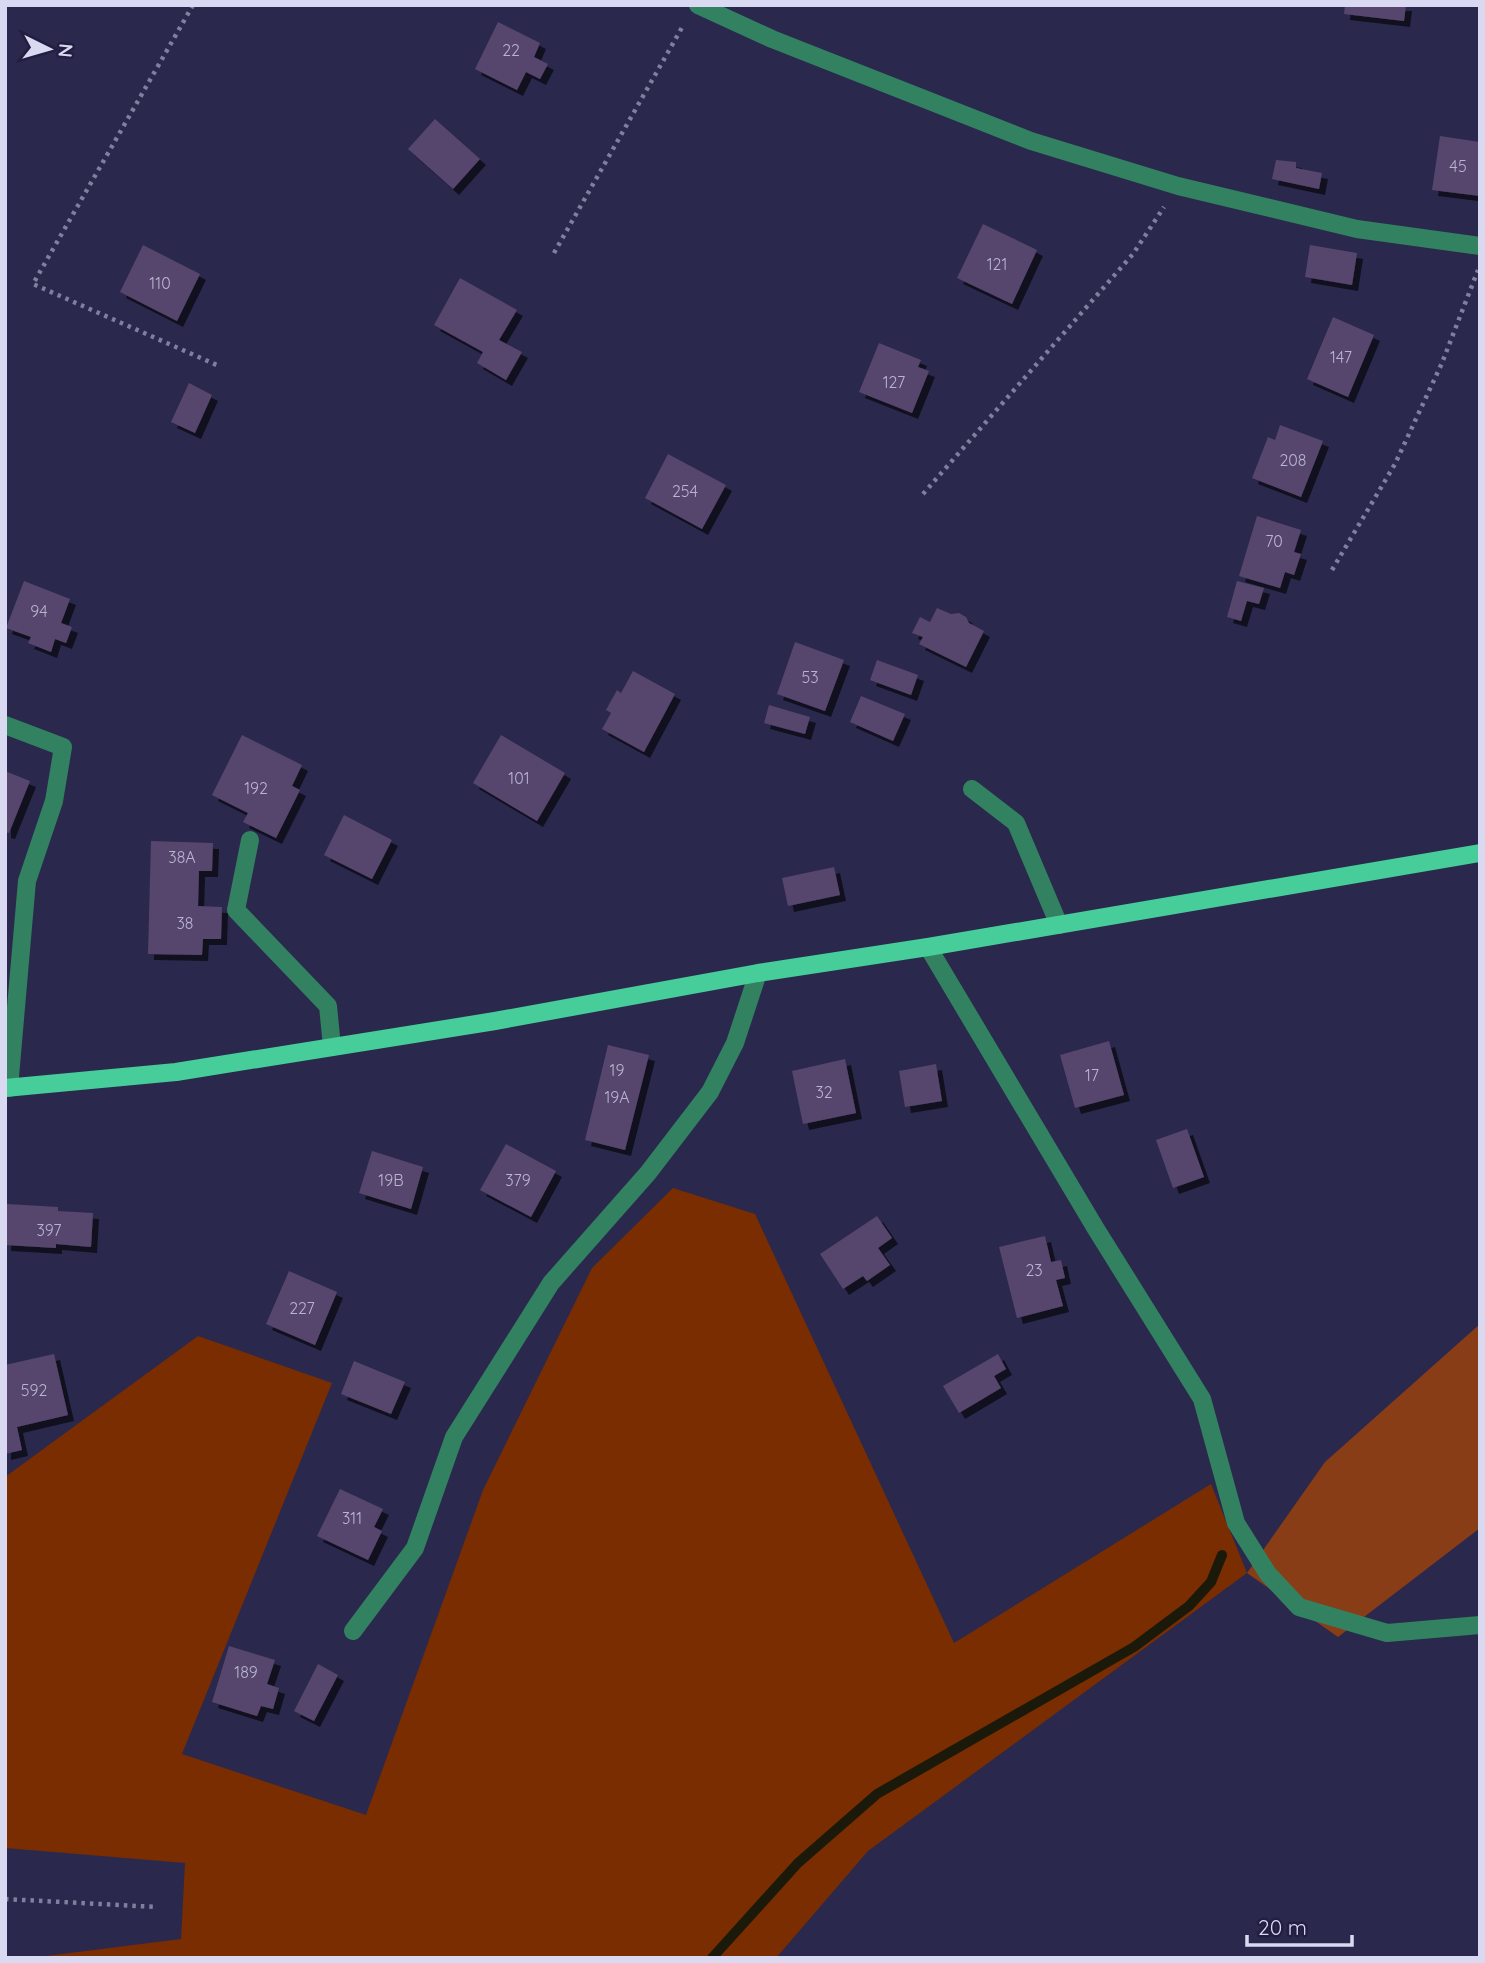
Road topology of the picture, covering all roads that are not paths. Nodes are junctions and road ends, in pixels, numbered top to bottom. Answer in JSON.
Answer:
{"nodes":[{"id":1,"x":693,"y":11,"type":"edge"},
{"id":2,"x":1480,"y":246,"type":"edge"},
{"id":3,"x":5,"y":725,"type":"edge"},
{"id":4,"x":972,"y":789,"type":"dead end"},
{"id":5,"x":250,"y":840,"type":"dead end"},
{"id":6,"x":1480,"y":853,"type":"edge"},
{"id":7,"x":1059,"y":925,"type":"junction"},
{"id":8,"x":928,"y":947,"type":"junction"},
{"id":9,"x":758,"y":973,"type":"junction"},
{"id":10,"x":332,"y":1047,"type":"junction"},
{"id":11,"x":7,"y":1088,"type":"edge"},
{"id":12,"x":1480,"y":1626,"type":"edge"},
{"id":13,"x":353,"y":1631,"type":"dead end"}],
"edges":[{"from":1,"to":2,"type":"street"},
{"from":3,"to":11,"type":"street"},
{"from":4,"to":7,"type":"street"},
{"from":5,"to":10,"type":"street"},
{"from":6,"to":7,"type":"main road"},
{"from":7,"to":8,"type":"main road"},
{"from":8,"to":9,"type":"main road"},
{"from":8,"to":12,"type":"street"},
{"from":9,"to":10,"type":"main road"},
{"from":9,"to":13,"type":"street"},
{"from":10,"to":11,"type":"main road"}]}
